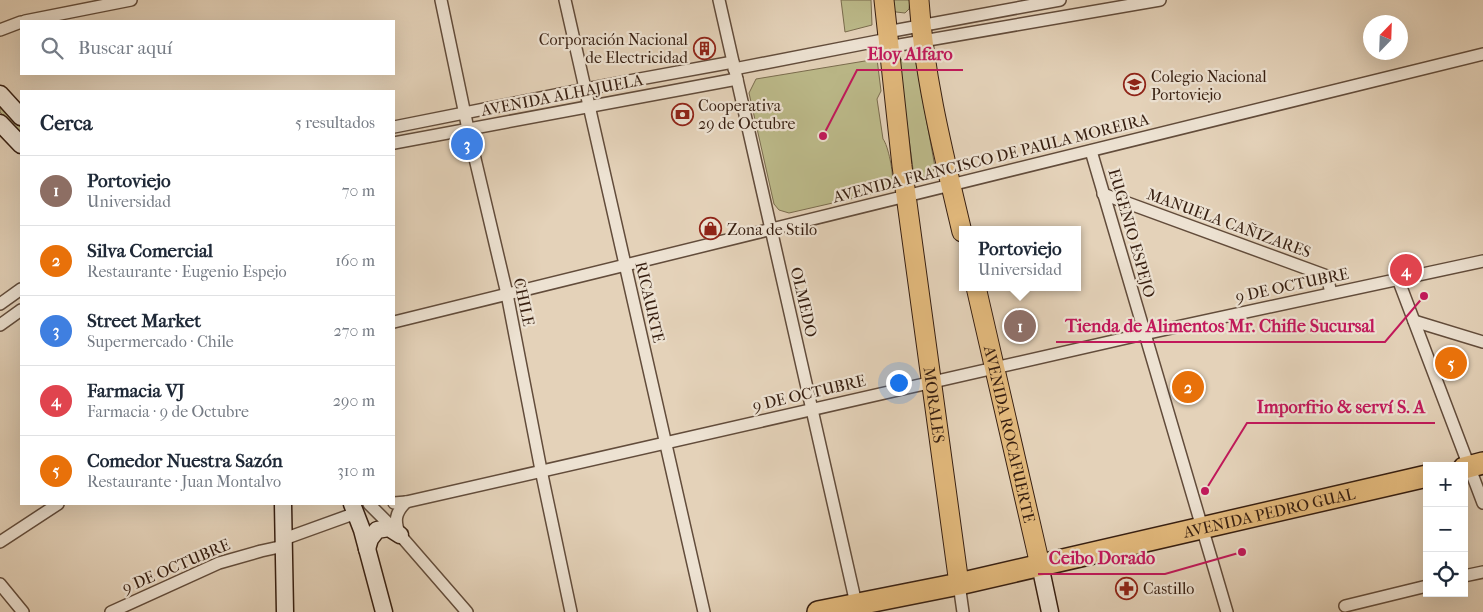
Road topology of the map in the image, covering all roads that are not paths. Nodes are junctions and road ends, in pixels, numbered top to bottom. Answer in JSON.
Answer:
{"nodes":[{"id":1,"x":131,"y":0,"type":"edge"},
{"id":2,"x":442,"y":0,"type":"edge"},
{"id":3,"x":565,"y":0,"type":"edge"},
{"id":4,"x":719,"y":0,"type":"edge"},
{"id":5,"x":884,"y":0,"type":"edge"},
{"id":6,"x":920,"y":0,"type":"edge"},
{"id":7,"x":1060,"y":0,"type":"edge"},
{"id":8,"x":1160,"y":0,"type":"edge"},
{"id":9,"x":72,"y":6,"type":"edge"},
{"id":10,"x":29,"y":20,"type":"edge"},
{"id":11,"x":20,"y":23,"type":"edge"},
{"id":12,"x":0,"y":30,"type":"edge"},
{"id":13,"x":922,"y":33,"type":"junction"},
{"id":14,"x":887,"y":39,"type":"junction"},
{"id":15,"x":1483,"y":54,"type":"edge"},
{"id":16,"x":735,"y":70,"type":"junction"},
{"id":17,"x":585,"y":89,"type":"junction"},
{"id":18,"x":0,"y":94,"type":"edge"},
{"id":19,"x":589,"y":106,"type":"junction"},
{"id":20,"x":465,"y":113,"type":"junction"},
{"id":21,"x":20,"y":117,"type":"edge"},
{"id":22,"x":0,"y":123,"type":"edge"},
{"id":23,"x":395,"y":126,"type":"edge"},
{"id":24,"x":468,"y":129,"type":"junction"},
{"id":25,"x":395,"y":143,"type":"edge"},
{"id":26,"x":20,"y":145,"type":"edge"},
{"id":27,"x":1091,"y":150,"type":"junction"},
{"id":28,"x":951,"y":185,"type":"junction"},
{"id":29,"x":1103,"y":194,"type":"junction"},
{"id":30,"x":906,"y":196,"type":"junction"},
{"id":31,"x":961,"y":226,"type":"edge"},
{"id":32,"x":770,"y":230,"type":"junction"},
{"id":33,"x":1483,"y":261,"type":"edge"},
{"id":34,"x":625,"y":265,"type":"junction"},
{"id":35,"x":1398,"y":279,"type":"junction"},
{"id":36,"x":20,"y":290,"type":"edge"},
{"id":37,"x":977,"y":291,"type":"edge"},
{"id":38,"x":1331,"y":293,"type":"junction"},
{"id":39,"x":507,"y":294,"type":"junction"},
{"id":40,"x":0,"y":304,"type":"edge"},
{"id":41,"x":20,"y":311,"type":"edge"},
{"id":42,"x":1414,"y":321,"type":"junction"},
{"id":43,"x":395,"y":322,"type":"edge"},
{"id":44,"x":0,"y":326,"type":"edge"},
{"id":45,"x":1144,"y":334,"type":"junction"},
{"id":46,"x":1483,"y":342,"type":"edge"},
{"id":47,"x":995,"y":368,"type":"junction"},
{"id":48,"x":932,"y":382,"type":"junction"},
{"id":49,"x":813,"y":409,"type":"junction"},
{"id":50,"x":665,"y":442,"type":"junction"},
{"id":51,"x":1472,"y":466,"type":"edge"},
{"id":52,"x":541,"y":470,"type":"junction"},
{"id":53,"x":1423,"y":477,"type":"edge"},
{"id":54,"x":406,"y":502,"type":"junction"},
{"id":55,"x":395,"y":503,"type":"edge"},
{"id":56,"x":1483,"y":503,"type":"edge"},
{"id":57,"x":56,"y":505,"type":"edge"},
{"id":58,"x":359,"y":507,"type":"edge"},
{"id":59,"x":282,"y":508,"type":"edge"},
{"id":60,"x":1202,"y":528,"type":"junction"},
{"id":61,"x":400,"y":535,"type":"junction"},
{"id":62,"x":0,"y":542,"type":"edge"},
{"id":63,"x":284,"y":543,"type":"junction"},
{"id":64,"x":368,"y":549,"type":"junction"},
{"id":65,"x":1040,"y":566,"type":"junction"},
{"id":66,"x":1483,"y":572,"type":"edge"},
{"id":67,"x":1468,"y":575,"type":"edge"},
{"id":68,"x":0,"y":584,"type":"edge"},
{"id":69,"x":959,"y":584,"type":"junction"},
{"id":70,"x":1423,"y":587,"type":"edge"},
{"id":71,"x":1345,"y":606,"type":"dead end"},
{"id":72,"x":857,"y":608,"type":"edge"},
{"id":73,"x":23,"y":612,"type":"edge"},
{"id":74,"x":111,"y":612,"type":"edge"},
{"id":75,"x":286,"y":612,"type":"edge"},
{"id":76,"x":384,"y":612,"type":"edge"},
{"id":77,"x":467,"y":612,"type":"edge"},
{"id":78,"x":572,"y":612,"type":"edge"},
{"id":79,"x":704,"y":612,"type":"edge"},
{"id":80,"x":818,"y":612,"type":"edge"},
{"id":81,"x":963,"y":612,"type":"edge"},
{"id":82,"x":1050,"y":612,"type":"edge"},
{"id":83,"x":1227,"y":612,"type":"edge"}],
"edges":[{"from":1,"to":9,"type":"street"},
{"from":2,"to":20,"type":"street","name":"CHILE"},
{"from":3,"to":17,"type":"street","name":"RICAURTE"},
{"from":4,"to":16,"type":"street","name":"OLMEDO"},
{"from":5,"to":14,"type":"main road","name":"MORALES"},
{"from":6,"to":13,"type":"main road"},
{"from":7,"to":13,"type":"street"},
{"from":8,"to":13,"type":"street"},
{"from":9,"to":10,"type":"street"},
{"from":11,"to":12,"type":"street"},
{"from":13,"to":14,"type":"street"},
{"from":13,"to":28,"type":"main road"},
{"from":14,"to":16,"type":"street"},
{"from":14,"to":30,"type":"main road","name":"MORALES"},
{"from":15,"to":27,"type":"street","name":"AVENIDA FRANCISCO DE PAULA MOREIRA"},
{"from":16,"to":17,"type":"street","name":"AVENIDA ALHAJUELA"},
{"from":16,"to":19,"type":"street","name":"AVENIDA ALHAJUELA"},
{"from":16,"to":32,"type":"street","name":"OLMEDO"},
{"from":17,"to":19,"type":"street","name":"RICAURTE"},
{"from":17,"to":20,"type":"street","name":"AVENIDA ALHAJUELA"},
{"from":18,"to":21,"type":"main road"},
{"from":19,"to":24,"type":"street","name":"AVENIDA ALHAJUELA"},
{"from":19,"to":34,"type":"street","name":"RICAURTE"},
{"from":20,"to":23,"type":"street","name":"AVENIDA ALHAJUELA"},
{"from":20,"to":24,"type":"street","name":"CHILE"},
{"from":22,"to":26,"type":"main road"},
{"from":24,"to":25,"type":"street","name":"AVENIDA ALHAJUELA"},
{"from":24,"to":39,"type":"street","name":"CHILE"},
{"from":27,"to":28,"type":"street","name":"AVENIDA FRANCISCO DE PAULA MOREIRA"},
{"from":27,"to":29,"type":"street","name":"EUGENIO ESPEJO"},
{"from":28,"to":30,"type":"street","name":"AVENIDA FRANCISCO DE PAULA MOREIRA"},
{"from":28,"to":31,"type":"main road"},
{"from":29,"to":38,"type":"street","name":"MANUELA CAÑIZARES"},
{"from":29,"to":45,"type":"street","name":"EUGENIO ESPEJO"},
{"from":30,"to":32,"type":"street","name":"AVENIDA FRANCISCO DE PAULA MOREIRA"},
{"from":30,"to":48,"type":"main road","name":"MORALES"},
{"from":32,"to":34,"type":"street","name":"AVENIDA FRANCISCO DE PAULA MOREIRA"},
{"from":32,"to":49,"type":"street","name":"OLMEDO"},
{"from":33,"to":35,"type":"street","name":"9 DE OCTUBRE"},
{"from":34,"to":39,"type":"street","name":"AVENIDA FRANCISCO DE PAULA MOREIRA"},
{"from":34,"to":50,"type":"street","name":"RICAURTE"},
{"from":35,"to":38,"type":"street","name":"9 DE OCTUBRE"},
{"from":35,"to":42,"type":"street"},
{"from":36,"to":40,"type":"street"},
{"from":37,"to":47,"type":"main road","name":"AVENIDA ROCAFUERTE"},
{"from":38,"to":45,"type":"street","name":"9 DE OCTUBRE"},
{"from":39,"to":43,"type":"street","name":"AVENIDA FRANCISCO DE PAULA MOREIRA"},
{"from":39,"to":52,"type":"street","name":"CHILE"},
{"from":41,"to":44,"type":"street"},
{"from":42,"to":46,"type":"street"},
{"from":42,"to":51,"type":"street"},
{"from":45,"to":47,"type":"street","name":"9 DE OCTUBRE"},
{"from":45,"to":60,"type":"street","name":"EUGENIO ESPEJO"},
{"from":47,"to":48,"type":"street","name":"9 DE OCTUBRE"},
{"from":47,"to":65,"type":"main road","name":"AVENIDA ROCAFUERTE"},
{"from":48,"to":49,"type":"street","name":"9 DE OCTUBRE"},
{"from":48,"to":69,"type":"main road","name":"MORALES"},
{"from":49,"to":50,"type":"street","name":"9 DE OCTUBRE"},
{"from":49,"to":72,"type":"street","name":"OLMEDO"},
{"from":50,"to":52,"type":"street","name":"9 DE OCTUBRE"},
{"from":50,"to":79,"type":"street","name":"RICAURTE"},
{"from":51,"to":56,"type":"street"},
{"from":52,"to":54,"type":"street","name":"9 DE OCTUBRE"},
{"from":52,"to":78,"type":"street","name":"CHILE"},
{"from":53,"to":60,"type":"highway","name":"AVENIDA PEDRO GUAL"},
{"from":54,"to":55,"type":"street","name":"9 DE OCTUBRE"},
{"from":54,"to":61,"type":"street"},
{"from":57,"to":62,"type":"street"},
{"from":58,"to":61,"type":"street"},
{"from":58,"to":63,"type":"street","name":"9 DE OCTUBRE"},
{"from":58,"to":64,"type":"main road"},
{"from":59,"to":63,"type":"main road"},
{"from":60,"to":65,"type":"highway","name":"AVENIDA PEDRO GUAL"},
{"from":60,"to":83,"type":"street","name":"EUGENIO ESPEJO"},
{"from":61,"to":64,"type":"main road"},
{"from":61,"to":77,"type":"street"},
{"from":63,"to":74,"type":"street","name":"9 DE OCTUBRE"},
{"from":63,"to":75,"type":"main road"},
{"from":64,"to":76,"type":"main road"},
{"from":65,"to":69,"type":"highway","name":"AVENIDA PEDRO GUAL"},
{"from":65,"to":82,"type":"main road","name":"AVENIDA ROCAFUERTE"},
{"from":66,"to":67,"type":"street"},
{"from":68,"to":73,"type":"street"},
{"from":69,"to":72,"type":"highway","name":"AVENIDA PEDRO GUAL"},
{"from":69,"to":81,"type":"street","name":"MORALES"},
{"from":70,"to":71,"type":"street"},
{"from":72,"to":80,"type":"highway","name":"AVENIDA PEDRO GUAL"}]}
